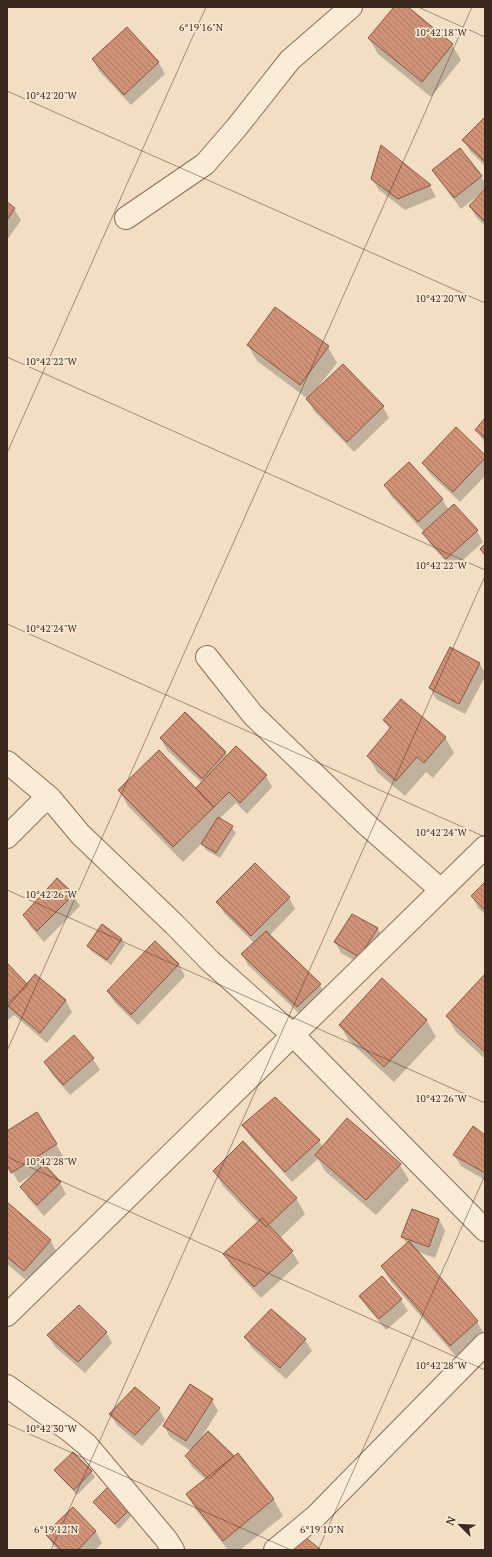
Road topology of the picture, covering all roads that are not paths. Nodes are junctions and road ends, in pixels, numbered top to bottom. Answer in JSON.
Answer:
{"nodes":[{"id":1,"x":351,"y":7,"type":"edge"},
{"id":2,"x":126,"y":218,"type":"dead end"},
{"id":3,"x":207,"y":657,"type":"dead end"},
{"id":4,"x":7,"y":762,"type":"edge"},
{"id":5,"x":50,"y":798,"type":"junction"},
{"id":6,"x":7,"y":837,"type":"edge"},
{"id":7,"x":485,"y":847,"type":"edge"},
{"id":8,"x":441,"y":890,"type":"junction"},
{"id":9,"x":293,"y":1035,"type":"junction"},
{"id":10,"x":485,"y":1230,"type":"edge"},
{"id":11,"x":7,"y":1315,"type":"edge"},
{"id":12,"x":485,"y":1344,"type":"edge"},
{"id":13,"x":7,"y":1386,"type":"edge"},
{"id":14,"x":173,"y":1550,"type":"edge"},
{"id":15,"x":275,"y":1550,"type":"edge"}],
"edges":[{"from":1,"to":2,"type":"street"},
{"from":3,"to":8,"type":"street"},
{"from":4,"to":5,"type":"street"},
{"from":5,"to":6,"type":"street"},
{"from":5,"to":9,"type":"street"},
{"from":7,"to":8,"type":"street"},
{"from":8,"to":9,"type":"street"},
{"from":9,"to":10,"type":"street"},
{"from":9,"to":11,"type":"street"},
{"from":12,"to":15,"type":"street"},
{"from":13,"to":14,"type":"street"}]}
